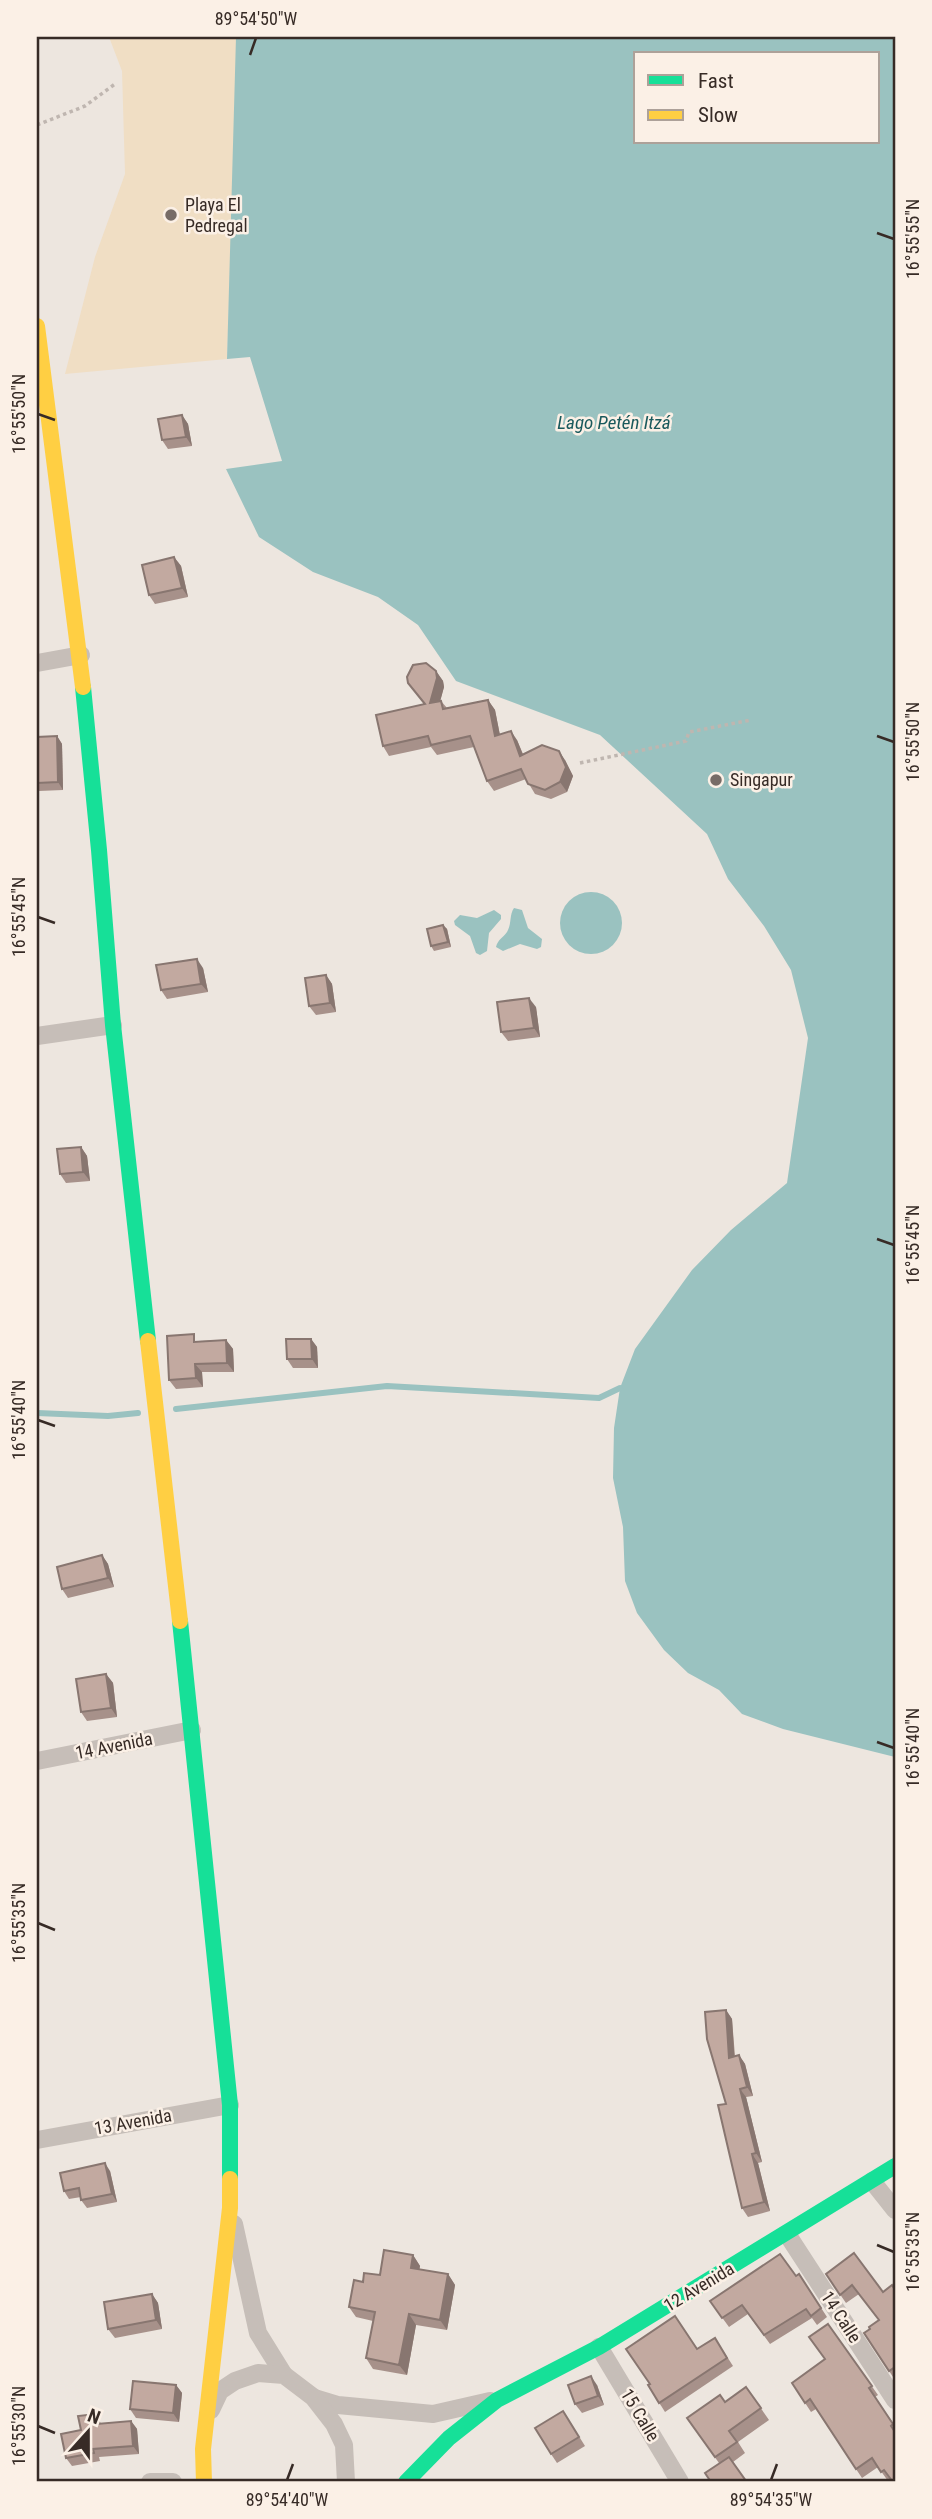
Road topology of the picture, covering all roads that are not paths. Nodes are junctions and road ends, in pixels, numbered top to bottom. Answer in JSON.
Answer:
{"nodes":[{"id":1,"x":37,"y":326,"type":"edge"},
{"id":2,"x":43,"y":413,"type":"edge"},
{"id":3,"x":81,"y":655,"type":"junction"},
{"id":4,"x":37,"y":663,"type":"edge"},
{"id":5,"x":113,"y":1025,"type":"junction"},
{"id":6,"x":37,"y":1036,"type":"edge"},
{"id":7,"x":192,"y":1730,"type":"junction"},
{"id":8,"x":37,"y":1761,"type":"edge"},
{"id":9,"x":230,"y":2105,"type":"junction"},
{"id":10,"x":37,"y":2140,"type":"edge"},
{"id":11,"x":895,"y":2166,"type":"edge"},
{"id":12,"x":872,"y":2181,"type":"junction"},
{"id":13,"x":230,"y":2208,"type":"junction"},
{"id":14,"x":895,"y":2210,"type":"edge"},
{"id":15,"x":787,"y":2234,"type":"junction"},
{"id":16,"x":599,"y":2347,"type":"junction"},
{"id":17,"x":284,"y":2375,"type":"junction"},
{"id":18,"x":313,"y":2397,"type":"junction"},
{"id":19,"x":497,"y":2400,"type":"junction"},
{"id":20,"x":895,"y":2400,"type":"edge"},
{"id":21,"x":209,"y":2414,"type":"junction"},
{"id":22,"x":150,"y":2482,"type":"edge"},
{"id":23,"x":173,"y":2482,"type":"edge"},
{"id":24,"x":204,"y":2482,"type":"edge"},
{"id":25,"x":346,"y":2482,"type":"edge"},
{"id":26,"x":406,"y":2482,"type":"edge"},
{"id":27,"x":680,"y":2482,"type":"edge"}],
"edges":[{"from":1,"to":2,"type":"street"},
{"from":2,"to":3,"type":"street"},
{"from":3,"to":4,"type":"street"},
{"from":3,"to":5,"type":"street"},
{"from":5,"to":6,"type":"street"},
{"from":5,"to":7,"type":"street"},
{"from":7,"to":8,"type":"street","name":"14 Avenida"},
{"from":7,"to":9,"type":"street"},
{"from":9,"to":10,"type":"street","name":"13 Avenida"},
{"from":9,"to":13,"type":"street"},
{"from":11,"to":12,"type":"street","name":"12 Avenida"},
{"from":12,"to":14,"type":"street"},
{"from":12,"to":15,"type":"street","name":"12 Avenida"},
{"from":13,"to":17,"type":"street"},
{"from":13,"to":21,"type":"street"},
{"from":15,"to":16,"type":"street","name":"12 Avenida"},
{"from":15,"to":20,"type":"street","name":"14 Calle"},
{"from":16,"to":19,"type":"street","name":"12 Avenida"},
{"from":16,"to":27,"type":"street","name":"15 Calle"},
{"from":17,"to":18,"type":"street"},
{"from":17,"to":21,"type":"street"},
{"from":18,"to":19,"type":"street","name":"12 Avenida"},
{"from":18,"to":25,"type":"street"},
{"from":19,"to":26,"type":"street","name":"12 Avenida"},
{"from":21,"to":24,"type":"street"},
{"from":22,"to":23,"type":"street"}]}
